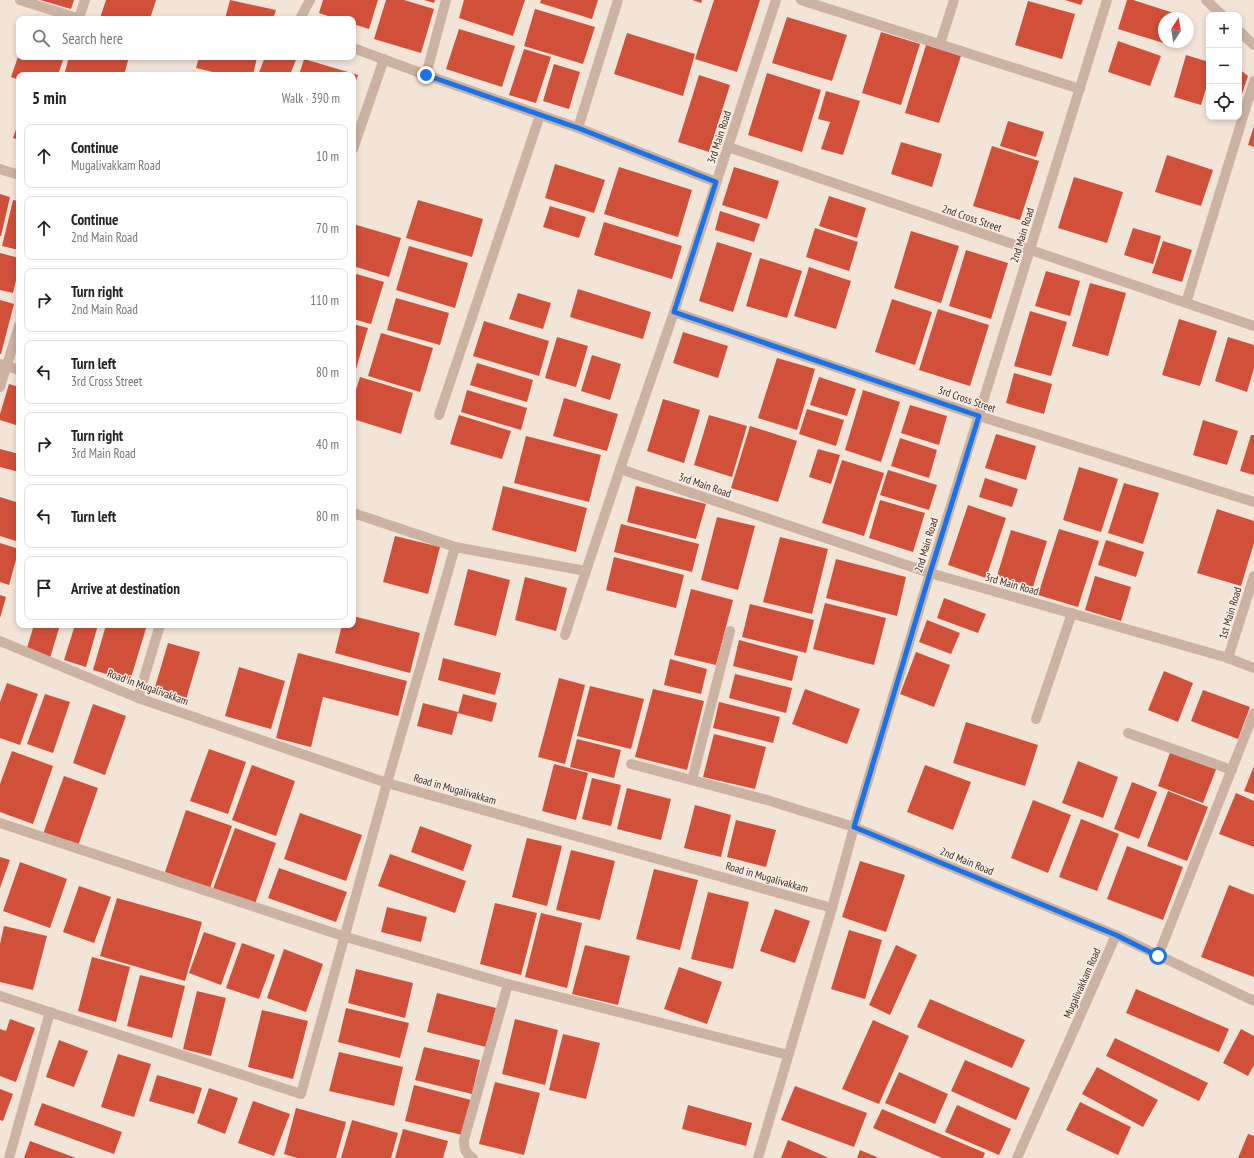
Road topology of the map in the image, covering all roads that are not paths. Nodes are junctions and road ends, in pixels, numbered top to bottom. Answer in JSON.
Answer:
{"nodes":[{"id":1,"x":20,"y":0,"type":"edge"},
{"id":2,"x":85,"y":0,"type":"edge"},
{"id":3,"x":310,"y":0,"type":"edge"},
{"id":4,"x":446,"y":0,"type":"edge"},
{"id":5,"x":618,"y":0,"type":"edge"},
{"id":6,"x":776,"y":0,"type":"edge"},
{"id":7,"x":801,"y":0,"type":"edge"},
{"id":8,"x":954,"y":0,"type":"edge"},
{"id":9,"x":1107,"y":0,"type":"edge"},
{"id":10,"x":1206,"y":0,"type":"edge"},
{"id":11,"x":1219,"y":12,"type":"edge"},
{"id":12,"x":71,"y":16,"type":"edge"},
{"id":13,"x":81,"y":16,"type":"edge"},
{"id":14,"x":302,"y":16,"type":"edge"},
{"id":15,"x":1242,"y":34,"type":"edge"},
{"id":16,"x":940,"y":44,"type":"junction"},
{"id":17,"x":1254,"y":45,"type":"edge"},
{"id":18,"x":356,"y":49,"type":"edge"},
{"id":19,"x":384,"y":59,"type":"junction"},
{"id":20,"x":426,"y":75,"type":"junction"},
{"id":21,"x":1254,"y":81,"type":"edge"},
{"id":22,"x":1080,"y":89,"type":"junction"},
{"id":23,"x":540,"y":115,"type":"junction"},
{"id":24,"x":578,"y":128,"type":"junction"},
{"id":25,"x":356,"y":140,"type":"edge"},
{"id":26,"x":728,"y":147,"type":"junction"},
{"id":27,"x":0,"y":169,"type":"edge"},
{"id":28,"x":16,"y":174,"type":"edge"},
{"id":29,"x":716,"y":182,"type":"junction"},
{"id":30,"x":1030,"y":250,"type":"junction"},
{"id":31,"x":1186,"y":303,"type":"junction"},
{"id":32,"x":674,"y":312,"type":"junction"},
{"id":33,"x":1254,"y":326,"type":"edge"},
{"id":34,"x":16,"y":333,"type":"edge"},
{"id":35,"x":3,"y":365,"type":"edge"},
{"id":36,"x":16,"y":369,"type":"edge"},
{"id":37,"x":0,"y":387,"type":"edge"},
{"id":38,"x":439,"y":415,"type":"dead end"},
{"id":39,"x":979,"y":416,"type":"junction"},
{"id":40,"x":620,"y":469,"type":"junction"},
{"id":41,"x":1254,"y":502,"type":"edge"},
{"id":42,"x":356,"y":514,"type":"edge"},
{"id":43,"x":455,"y":547,"type":"junction"},
{"id":44,"x":586,"y":571,"type":"junction"},
{"id":45,"x":930,"y":573,"type":"junction"},
{"id":46,"x":1254,"y":576,"type":"edge"},
{"id":47,"x":1072,"y":613,"type":"junction"},
{"id":48,"x":159,"y":628,"type":"edge"},
{"id":49,"x":730,"y":631,"type":"dead end"},
{"id":50,"x":565,"y":635,"type":"dead end"},
{"id":51,"x":0,"y":641,"type":"edge"},
{"id":52,"x":1228,"y":658,"type":"junction"},
{"id":53,"x":1254,"y":668,"type":"edge"},
{"id":54,"x":138,"y":698,"type":"junction"},
{"id":55,"x":1254,"y":713,"type":"edge"},
{"id":56,"x":1036,"y":719,"type":"dead end"},
{"id":57,"x":1128,"y":733,"type":"dead end"},
{"id":58,"x":631,"y":764,"type":"dead end"},
{"id":59,"x":1232,"y":770,"type":"junction"},
{"id":60,"x":692,"y":780,"type":"junction"},
{"id":61,"x":387,"y":783,"type":"junction"},
{"id":62,"x":0,"y":823,"type":"edge"},
{"id":63,"x":854,"y":827,"type":"junction"},
{"id":64,"x":832,"y":908,"type":"junction"},
{"id":65,"x":1116,"y":935,"type":"junction"},
{"id":66,"x":346,"y":937,"type":"junction"},
{"id":67,"x":1158,"y":956,"type":"junction"},
{"id":68,"x":508,"y":984,"type":"junction"},
{"id":69,"x":0,"y":996,"type":"edge"},
{"id":70,"x":1254,"y":1001,"type":"edge"},
{"id":71,"x":50,"y":1012,"type":"junction"},
{"id":72,"x":788,"y":1055,"type":"junction"},
{"id":73,"x":9,"y":1158,"type":"edge"},
{"id":74,"x":473,"y":1158,"type":"edge"},
{"id":75,"x":758,"y":1158,"type":"edge"},
{"id":76,"x":1017,"y":1158,"type":"edge"}],
"edges":[{"from":1,"to":12,"type":"street"},
{"from":2,"to":13,"type":"street"},
{"from":3,"to":14,"type":"street"},
{"from":4,"to":20,"type":"street"},
{"from":5,"to":24,"type":"street"},
{"from":6,"to":26,"type":"street","name":"3rd Main Road"},
{"from":7,"to":16,"type":"street"},
{"from":8,"to":16,"type":"street"},
{"from":9,"to":22,"type":"street","name":"2nd Main Road"},
{"from":10,"to":11,"type":"street"},
{"from":15,"to":17,"type":"street"},
{"from":16,"to":22,"type":"street"},
{"from":18,"to":19,"type":"street"},
{"from":19,"to":20,"type":"street"},
{"from":19,"to":25,"type":"street"},
{"from":20,"to":23,"type":"street"},
{"from":21,"to":31,"type":"street"},
{"from":22,"to":30,"type":"street","name":"2nd Main Road"},
{"from":23,"to":24,"type":"street"},
{"from":23,"to":38,"type":"street"},
{"from":24,"to":29,"type":"street"},
{"from":26,"to":29,"type":"street","name":"3rd Main Road"},
{"from":26,"to":30,"type":"street","name":"2nd Cross Street"},
{"from":27,"to":28,"type":"street"},
{"from":29,"to":32,"type":"street","name":"3rd Main Road"},
{"from":30,"to":31,"type":"street","name":"2nd Cross Street"},
{"from":30,"to":39,"type":"street","name":"2nd Main Road"},
{"from":31,"to":33,"type":"street","name":"2nd Cross Street"},
{"from":32,"to":39,"type":"street","name":"3rd Cross Street"},
{"from":32,"to":40,"type":"street","name":"3rd Main Road"},
{"from":34,"to":35,"type":"street"},
{"from":35,"to":36,"type":"street"},
{"from":35,"to":37,"type":"street"},
{"from":39,"to":41,"type":"street","name":"3rd Cross Street"},
{"from":39,"to":45,"type":"street","name":"2nd Main Road"},
{"from":40,"to":44,"type":"street"},
{"from":40,"to":45,"type":"street","name":"3rd Main Road"},
{"from":42,"to":43,"type":"street"},
{"from":43,"to":44,"type":"street"},
{"from":43,"to":61,"type":"street"},
{"from":44,"to":50,"type":"street"},
{"from":45,"to":47,"type":"street","name":"3rd Main Road"},
{"from":45,"to":63,"type":"street","name":"2nd Main Road"},
{"from":46,"to":52,"type":"street","name":"1st Main Road"},
{"from":47,"to":52,"type":"street","name":"3rd Main Road"},
{"from":47,"to":56,"type":"street"},
{"from":48,"to":54,"type":"street"},
{"from":49,"to":60,"type":"street"},
{"from":51,"to":54,"type":"street","name":"Road in Mugalivakkam"},
{"from":52,"to":53,"type":"street","name":"3rd Main Road"},
{"from":54,"to":61,"type":"street","name":"Road in Mugalivakkam"},
{"from":55,"to":59,"type":"street"},
{"from":57,"to":59,"type":"street"},
{"from":58,"to":60,"type":"street"},
{"from":59,"to":67,"type":"street"},
{"from":60,"to":63,"type":"street"},
{"from":61,"to":64,"type":"street","name":"Road in Mugalivakkam"},
{"from":61,"to":66,"type":"street"},
{"from":62,"to":66,"type":"street"},
{"from":63,"to":64,"type":"street"},
{"from":63,"to":65,"type":"street","name":"2nd Main Road"},
{"from":64,"to":72,"type":"street"},
{"from":65,"to":67,"type":"street"},
{"from":65,"to":76,"type":"street","name":"Mugalivakkam Road"},
{"from":66,"to":68,"type":"street"},
{"from":66,"to":71,"type":"street"},
{"from":67,"to":70,"type":"street"},
{"from":68,"to":72,"type":"street"},
{"from":68,"to":74,"type":"street"},
{"from":69,"to":71,"type":"street"},
{"from":71,"to":73,"type":"street"},
{"from":72,"to":75,"type":"street"}]}
